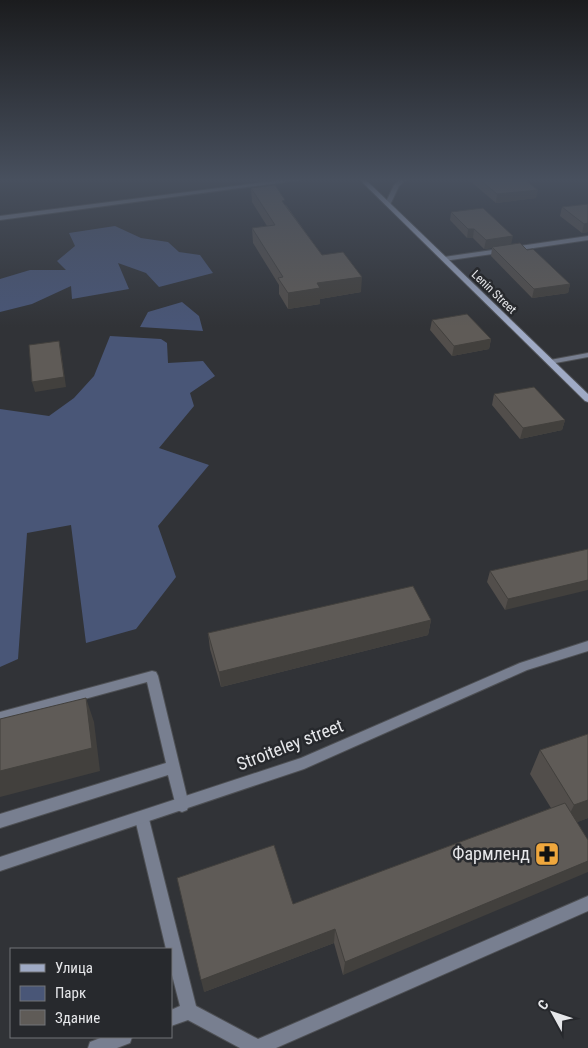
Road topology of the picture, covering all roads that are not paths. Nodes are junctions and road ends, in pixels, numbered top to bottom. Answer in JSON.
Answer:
{"nodes":[{"id":1,"x":413,"y":229,"type":"edge"},
{"id":2,"x":588,"y":238,"type":"edge"},
{"id":3,"x":444,"y":259,"type":"junction"},
{"id":4,"x":588,"y":355,"type":"edge"},
{"id":5,"x":550,"y":362,"type":"junction"},
{"id":6,"x":588,"y":399,"type":"edge"},
{"id":7,"x":588,"y":646,"type":"edge"},
{"id":8,"x":0,"y":717,"type":"edge"},
{"id":9,"x":173,"y":768,"type":"junction"},
{"id":10,"x":182,"y":805,"type":"junction"},
{"id":11,"x":142,"y":818,"type":"junction"},
{"id":12,"x":0,"y":820,"type":"edge"},
{"id":13,"x":0,"y":864,"type":"edge"},
{"id":14,"x":588,"y":903,"type":"edge"},
{"id":15,"x":189,"y":1010,"type":"junction"},
{"id":16,"x":172,"y":1018,"type":"edge"},
{"id":17,"x":121,"y":1038,"type":"edge"},
{"id":18,"x":96,"y":1048,"type":"edge"},
{"id":19,"x":257,"y":1048,"type":"edge"}],
"edges":[{"from":1,"to":3,"type":"main road","name":"Lenin Street"},
{"from":2,"to":3,"type":"street"},
{"from":3,"to":5,"type":"main road","name":"Lenin Street"},
{"from":4,"to":5,"type":"street"},
{"from":5,"to":6,"type":"main road","name":"Lenin Street"},
{"from":7,"to":10,"type":"street","name":"Stroiteley street"},
{"from":8,"to":9,"type":"street"},
{"from":9,"to":10,"type":"street"},
{"from":9,"to":12,"type":"street"},
{"from":10,"to":11,"type":"street","name":"Stroiteley street"},
{"from":11,"to":13,"type":"street","name":"Stroiteley street"},
{"from":11,"to":15,"type":"street"},
{"from":14,"to":19,"type":"street"},
{"from":15,"to":16,"type":"street"},
{"from":15,"to":19,"type":"street"},
{"from":17,"to":18,"type":"street"}]}
